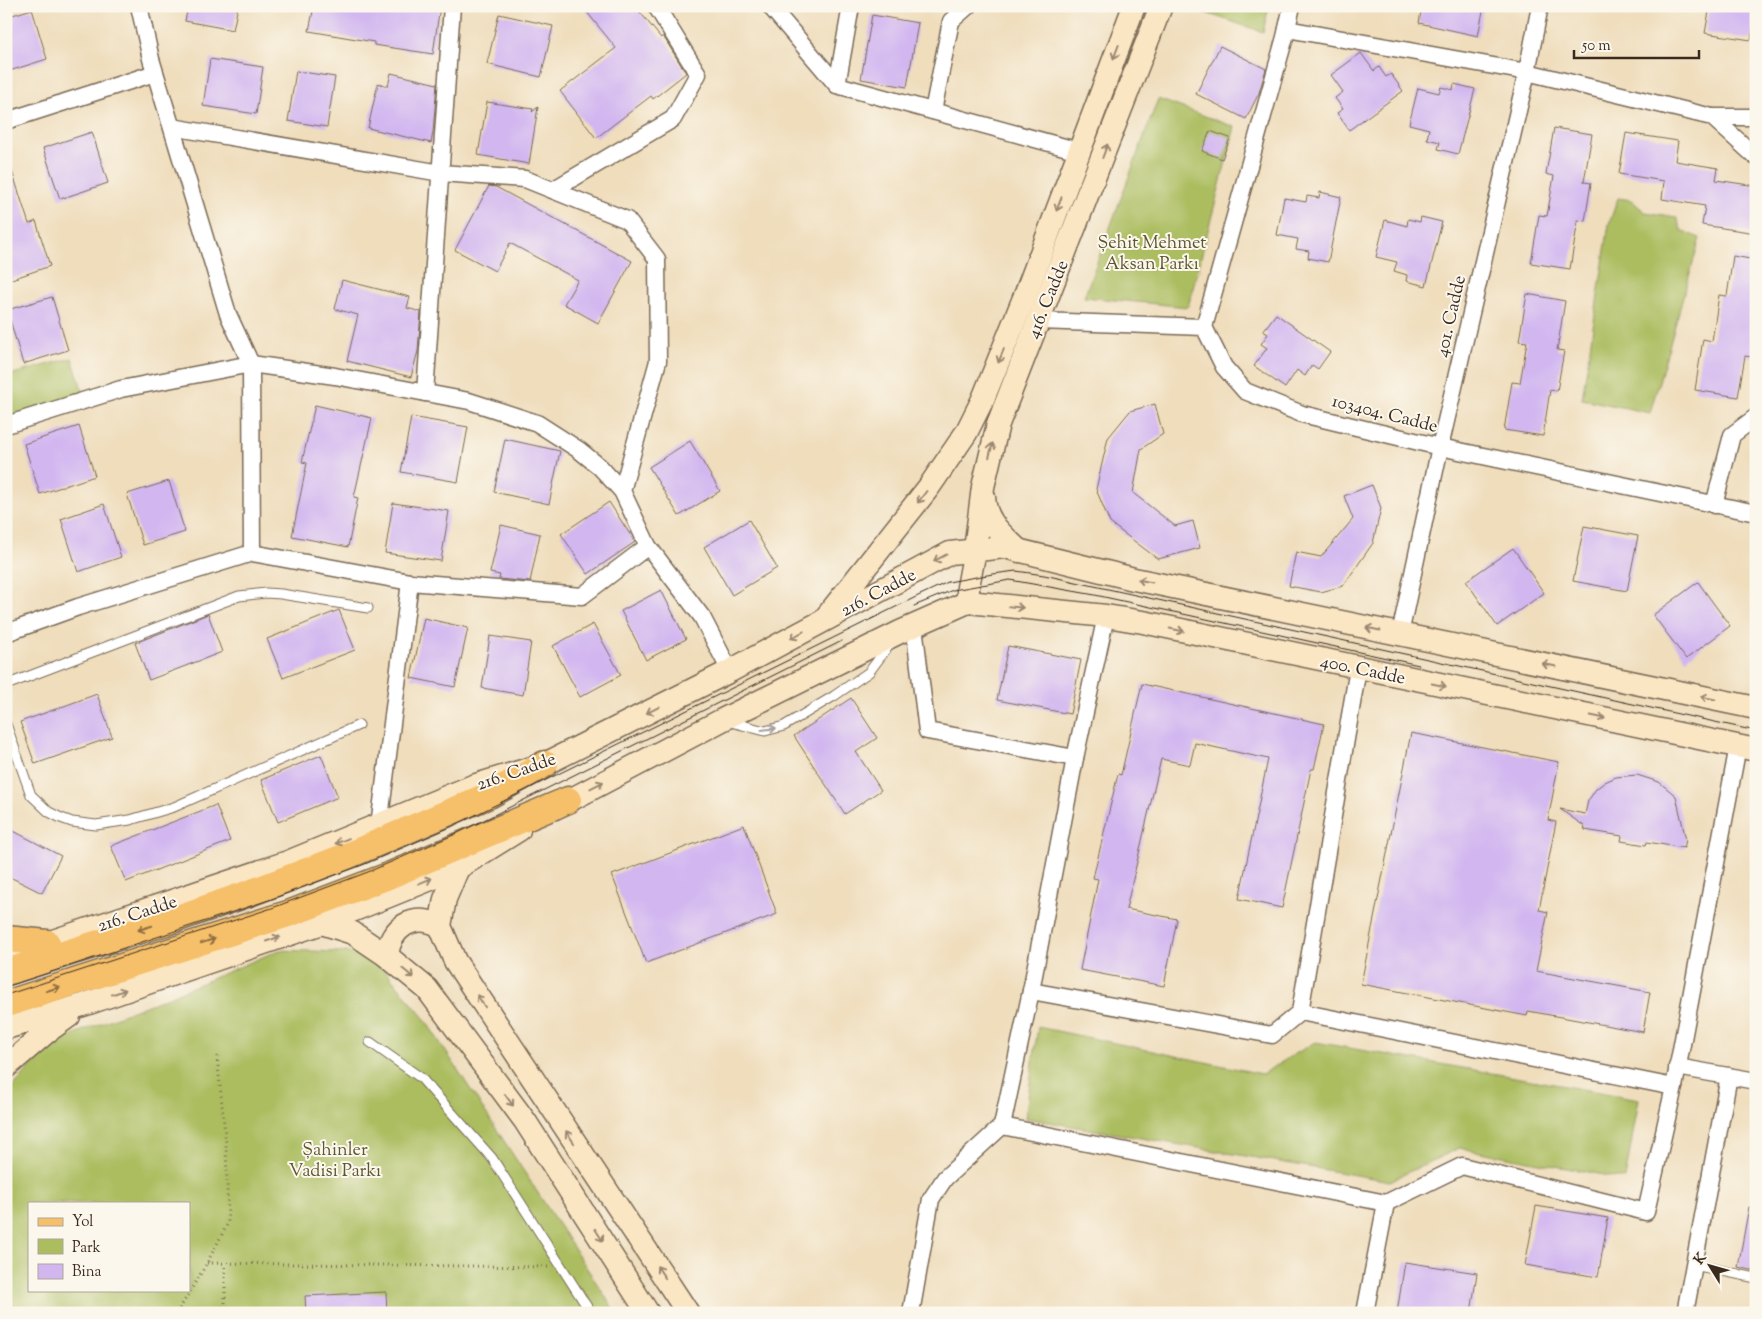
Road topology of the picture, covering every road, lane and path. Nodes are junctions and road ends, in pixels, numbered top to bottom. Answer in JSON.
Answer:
{"nodes":[{"id":1,"x":139,"y":6,"type":"edge"},
{"id":2,"x":452,"y":6,"type":"edge"},
{"id":3,"x":656,"y":6,"type":"edge"},
{"id":4,"x":770,"y":6,"type":"edge"},
{"id":5,"x":851,"y":6,"type":"edge"},
{"id":6,"x":968,"y":6,"type":"edge"},
{"id":7,"x":1134,"y":6,"type":"edge"},
{"id":8,"x":1162,"y":6,"type":"edge"},
{"id":9,"x":1292,"y":6,"type":"edge"},
{"id":10,"x":1540,"y":6,"type":"edge"},
{"id":11,"x":1287,"y":29,"type":"junction"},
{"id":12,"x":1527,"y":72,"type":"junction"},
{"id":13,"x":155,"y":73,"type":"junction"},
{"id":14,"x":837,"y":85,"type":"junction"},
{"id":15,"x":933,"y":111,"type":"junction"},
{"id":16,"x":1712,"y":116,"type":"junction"},
{"id":17,"x":1756,"y":117,"type":"edge"},
{"id":18,"x":6,"y":121,"type":"edge"},
{"id":19,"x":172,"y":127,"type":"junction"},
{"id":20,"x":1079,"y":151,"type":"junction"},
{"id":21,"x":1756,"y":157,"type":"edge"},
{"id":22,"x":441,"y":173,"type":"junction"},
{"id":23,"x":553,"y":190,"type":"junction"},
{"id":24,"x":1039,"y":321,"type":"junction"},
{"id":25,"x":1204,"y":327,"type":"junction"},
{"id":26,"x":251,"y":364,"type":"junction"},
{"id":27,"x":425,"y":393,"type":"junction"},
{"id":28,"x":1756,"y":417,"type":"edge"},
{"id":29,"x":6,"y":425,"type":"edge"},
{"id":30,"x":1440,"y":447,"type":"junction"},
{"id":31,"x":983,"y":487,"type":"junction"},
{"id":32,"x":622,"y":491,"type":"junction"},
{"id":33,"x":1714,"y":505,"type":"junction"},
{"id":34,"x":1756,"y":513,"type":"edge"},
{"id":35,"x":648,"y":546,"type":"junction"},
{"id":36,"x":1012,"y":549,"type":"junction"},
{"id":37,"x":975,"y":550,"type":"junction"},
{"id":38,"x":252,"y":553,"type":"junction"},
{"id":39,"x":410,"y":582,"type":"junction"},
{"id":40,"x":968,"y":602,"type":"junction"},
{"id":41,"x":368,"y":608,"type":"dead end"},
{"id":42,"x":1106,"y":616,"type":"junction"},
{"id":43,"x":823,"y":621,"type":"junction"},
{"id":44,"x":907,"y":629,"type":"junction"},
{"id":45,"x":6,"y":633,"type":"edge"},
{"id":46,"x":1400,"y":634,"type":"junction"},
{"id":47,"x":1358,"y":668,"type":"junction"},
{"id":48,"x":730,"y":672,"type":"junction"},
{"id":49,"x":6,"y":685,"type":"edge"},
{"id":50,"x":1756,"y":708,"type":"edge"},
{"id":51,"x":722,"y":720,"type":"junction"},
{"id":52,"x":6,"y":724,"type":"edge"},
{"id":53,"x":359,"y":725,"type":"dead end"},
{"id":54,"x":1747,"y":748,"type":"edge"},
{"id":55,"x":1075,"y":758,"type":"junction"},
{"id":56,"x":545,"y":764,"type":"junction"},
{"id":57,"x":568,"y":800,"type":"junction"},
{"id":58,"x":379,"y":826,"type":"junction"},
{"id":59,"x":458,"y":868,"type":"junction"},
{"id":60,"x":322,"y":922,"type":"junction"},
{"id":61,"x":440,"y":926,"type":"junction"},
{"id":62,"x":6,"y":939,"type":"edge"},
{"id":63,"x":47,"y":943,"type":"junction"},
{"id":64,"x":6,"y":955,"type":"edge"},
{"id":65,"x":387,"y":956,"type":"junction"},
{"id":66,"x":6,"y":972,"type":"edge"},
{"id":67,"x":1031,"y":991,"type":"junction"},
{"id":68,"x":6,"y":1004,"type":"edge"},
{"id":69,"x":86,"y":1004,"type":"junction"},
{"id":70,"x":1300,"y":1012,"type":"junction"},
{"id":71,"x":6,"y":1028,"type":"edge"},
{"id":72,"x":370,"y":1042,"type":"dead end"},
{"id":73,"x":217,"y":1056,"type":"dead end"},
{"id":74,"x":6,"y":1067,"type":"edge"},
{"id":75,"x":1677,"y":1067,"type":"junction"},
{"id":76,"x":1729,"y":1076,"type":"junction"},
{"id":77,"x":1756,"y":1081,"type":"edge"},
{"id":78,"x":1674,"y":1088,"type":"junction"},
{"id":79,"x":1002,"y":1126,"type":"junction"},
{"id":80,"x":1386,"y":1203,"type":"junction"},
{"id":81,"x":207,"y":1263,"type":"junction"},
{"id":82,"x":225,"y":1264,"type":"junction"},
{"id":83,"x":1694,"y":1265,"type":"junction"},
{"id":84,"x":563,"y":1267,"type":"junction"},
{"id":85,"x":1756,"y":1278,"type":"edge"},
{"id":86,"x":190,"y":1292,"type":"edge"},
{"id":87,"x":190,"y":1292,"type":"edge"},
{"id":88,"x":178,"y":1312,"type":"edge"},
{"id":89,"x":225,"y":1313,"type":"edge"},
{"id":90,"x":591,"y":1313,"type":"edge"},
{"id":91,"x":648,"y":1313,"type":"edge"},
{"id":92,"x":688,"y":1313,"type":"edge"},
{"id":93,"x":911,"y":1313,"type":"edge"},
{"id":94,"x":1366,"y":1313,"type":"edge"},
{"id":95,"x":1685,"y":1313,"type":"edge"}],
"edges":[{"from":1,"to":13,"type":"street"},
{"from":2,"to":22,"type":"street"},
{"from":3,"to":23,"type":"street"},
{"from":4,"to":14,"type":"street"},
{"from":5,"to":14,"type":"street"},
{"from":6,"to":15,"type":"street"},
{"from":7,"to":20,"type":"main road","one_way":true},
{"from":24,"to":8,"type":"main road","name":"416. Cadde","one_way":true},
{"from":9,"to":11,"type":"street"},
{"from":10,"to":12,"type":"street","name":"401. Cadde"},
{"from":11,"to":12,"type":"street"},
{"from":11,"to":25,"type":"street"},
{"from":12,"to":16,"type":"street"},
{"from":12,"to":30,"type":"street","name":"401. Cadde"},
{"from":13,"to":18,"type":"street"},
{"from":13,"to":19,"type":"street"},
{"from":14,"to":15,"type":"street"},
{"from":15,"to":20,"type":"street"},
{"from":16,"to":17,"type":"street"},
{"from":16,"to":21,"type":"street"},
{"from":19,"to":22,"type":"street"},
{"from":19,"to":26,"type":"street"},
{"from":20,"to":43,"type":"main road","one_way":true},
{"from":22,"to":23,"type":"street"},
{"from":22,"to":27,"type":"street"},
{"from":23,"to":32,"type":"street"},
{"from":24,"to":25,"type":"street"},
{"from":31,"to":24,"type":"main road","name":"416. Cadde","one_way":true},
{"from":25,"to":30,"type":"street","name":"103404. Cadde"},
{"from":26,"to":27,"type":"street"},
{"from":26,"to":29,"type":"street"},
{"from":26,"to":38,"type":"street"},
{"from":27,"to":32,"type":"street"},
{"from":28,"to":33,"type":"street"},
{"from":30,"to":33,"type":"street","name":"103404. Cadde"},
{"from":30,"to":46,"type":"street","name":"401. Cadde"},
{"from":31,"to":36,"type":"main road"},
{"from":31,"to":37,"type":"main road","name":"416. Cadde"},
{"from":32,"to":35,"type":"street"},
{"from":33,"to":34,"type":"street","name":"103404. Cadde"},
{"from":35,"to":39,"type":"street"},
{"from":35,"to":48,"type":"street"},
{"from":36,"to":37,"type":"main road","name":"216. Cadde"},
{"from":46,"to":36,"type":"main road","one_way":true},
{"from":37,"to":40,"type":"main road","name":"416. Cadde"},
{"from":37,"to":43,"type":"main road","name":"216. Cadde","one_way":true},
{"from":38,"to":39,"type":"street"},
{"from":38,"to":45,"type":"street"},
{"from":39,"to":58,"type":"street"},
{"from":40,"to":42,"type":"main road","name":"400. Cadde","one_way":true},
{"from":40,"to":44,"type":"main road"},
{"from":41,"to":49,"type":"lane"},
{"from":42,"to":47,"type":"main road","name":"400. Cadde","one_way":true},
{"from":42,"to":55,"type":"street"},
{"from":43,"to":48,"type":"main road","name":"216. Cadde","one_way":true},
{"from":44,"to":51,"type":"main road"},
{"from":51,"to":44,"type":"lane","one_way":true},
{"from":44,"to":55,"type":"street"},
{"from":50,"to":46,"type":"main road","one_way":true},
{"from":47,"to":54,"type":"main road","name":"400. Cadde","one_way":true},
{"from":47,"to":70,"type":"street"},
{"from":48,"to":56,"type":"main road","name":"216. Cadde","one_way":true},
{"from":57,"to":51,"type":"main road","one_way":true},
{"from":52,"to":53,"type":"lane"},
{"from":54,"to":75,"type":"street"},
{"from":55,"to":67,"type":"street"},
{"from":56,"to":58,"type":"main road","name":"216. Cadde"},
{"from":56,"to":66,"type":"main road","one_way":true},
{"from":57,"to":59,"type":"main road"},
{"from":68,"to":57,"type":"main road","one_way":true},
{"from":58,"to":63,"type":"main road","name":"216. Cadde","one_way":true},
{"from":60,"to":59,"type":"main road","one_way":true},
{"from":59,"to":61,"type":"main road"},
{"from":60,"to":65,"type":"main road"},
{"from":69,"to":60,"type":"main road","one_way":true},
{"from":61,"to":65,"type":"main road"},
{"from":92,"to":61,"type":"main road","one_way":true},
{"from":62,"to":63,"type":"main road"},
{"from":63,"to":64,"type":"main road","name":"216. Cadde"},
{"from":65,"to":91,"type":"main road","one_way":true},
{"from":67,"to":70,"type":"street"},
{"from":67,"to":79,"type":"street"},
{"from":69,"to":71,"type":"main road"},
{"from":69,"to":74,"type":"main road"},
{"from":70,"to":78,"type":"street"},
{"from":72,"to":84,"type":"lane"},
{"from":73,"to":81,"type":"path"},
{"from":75,"to":76,"type":"street"},
{"from":75,"to":78,"type":"street"},
{"from":76,"to":77,"type":"street"},
{"from":76,"to":83,"type":"street"},
{"from":78,"to":80,"type":"street"},
{"from":79,"to":80,"type":"street"},
{"from":79,"to":93,"type":"street"},
{"from":80,"to":94,"type":"street"},
{"from":81,"to":82,"type":"path"},
{"from":81,"to":87,"type":"path"},
{"from":82,"to":84,"type":"path"},
{"from":82,"to":89,"type":"path"},
{"from":83,"to":85,"type":"lane"},
{"from":83,"to":95,"type":"street"},
{"from":84,"to":90,"type":"lane"},
{"from":86,"to":88,"type":"path"}]}
